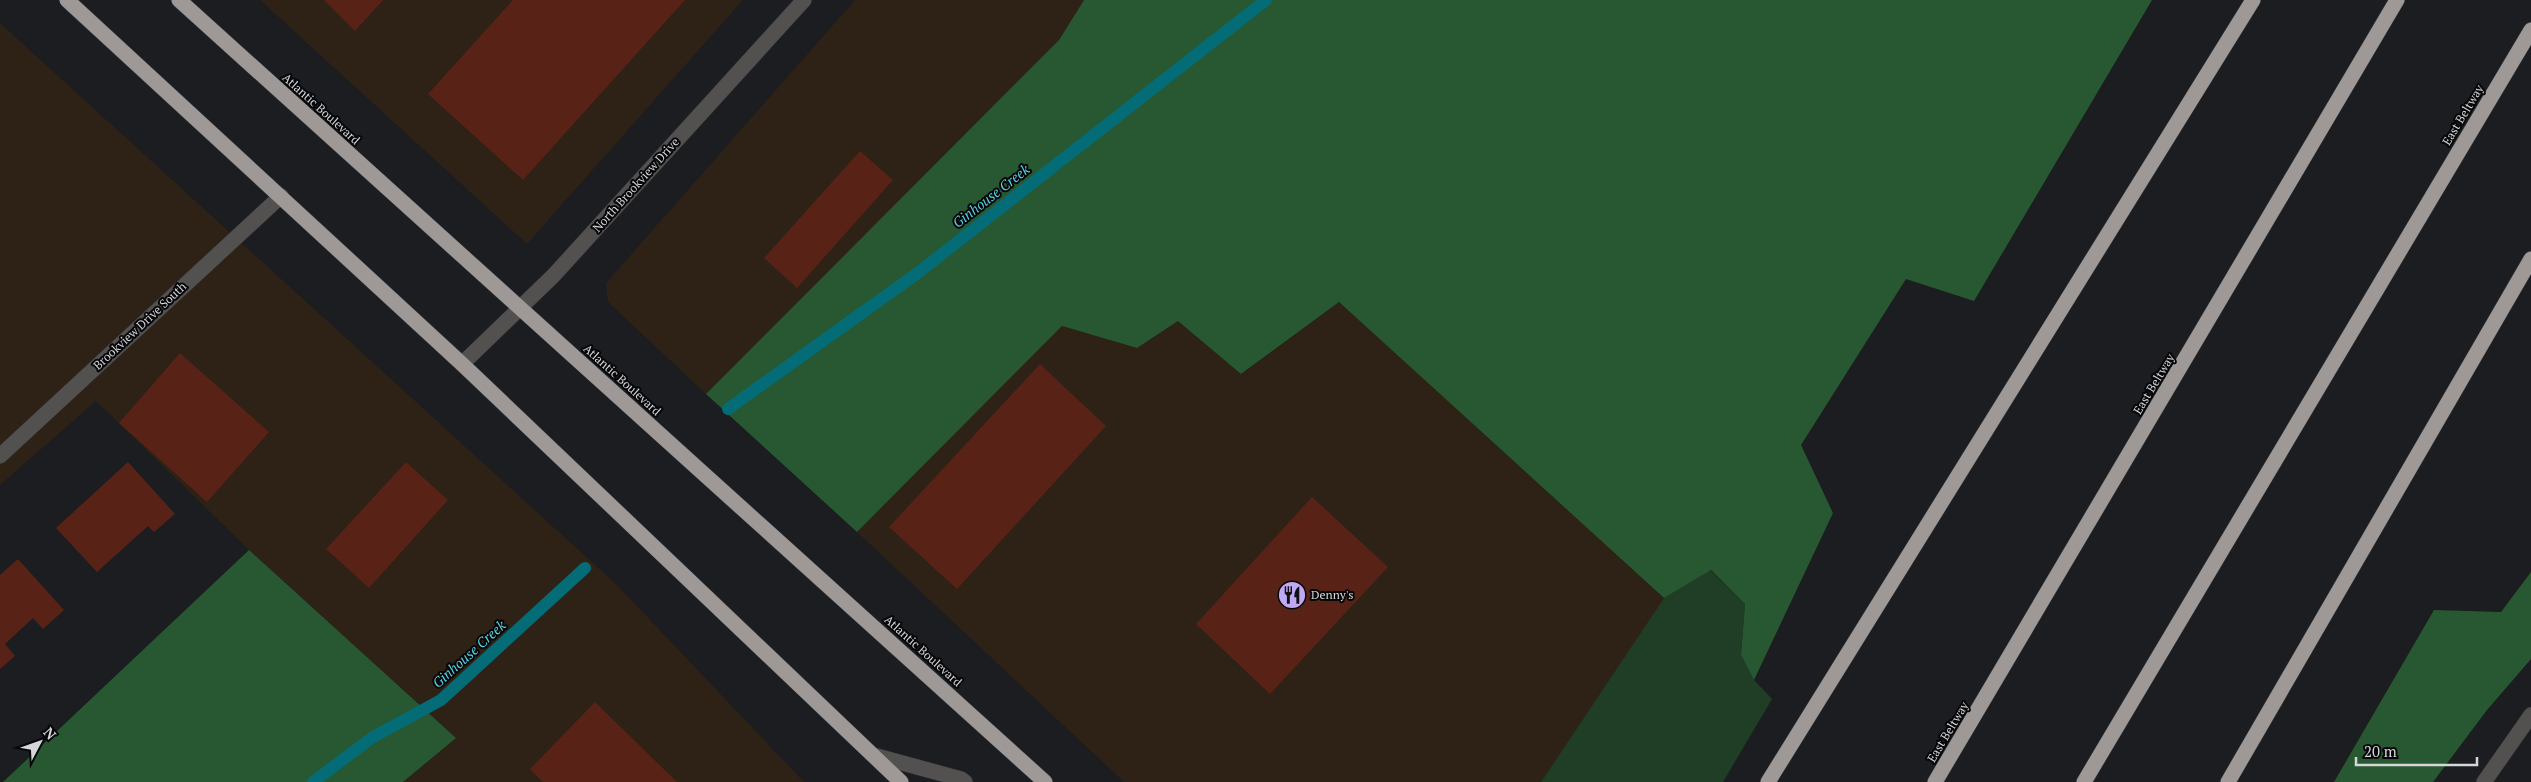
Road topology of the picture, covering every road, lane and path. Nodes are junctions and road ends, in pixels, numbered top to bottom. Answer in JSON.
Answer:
{"nodes":[{"id":1,"x":67,"y":0,"type":"edge"},
{"id":2,"x":179,"y":0,"type":"edge"},
{"id":3,"x":804,"y":0,"type":"edge"},
{"id":4,"x":2253,"y":0,"type":"edge"},
{"id":5,"x":2398,"y":0,"type":"edge"},
{"id":6,"x":2531,"y":30,"type":"edge"},
{"id":7,"x":281,"y":196,"type":"junction"},
{"id":8,"x":2531,"y":260,"type":"edge"},
{"id":9,"x":519,"y":309,"type":"junction"},
{"id":10,"x":462,"y":364,"type":"junction"},
{"id":11,"x":0,"y":456,"type":"edge"},
{"id":12,"x":2531,"y":715,"type":"edge"},
{"id":13,"x":873,"y":755,"type":"junction"},
{"id":14,"x":901,"y":782,"type":"edge"},
{"id":15,"x":965,"y":782,"type":"edge"},
{"id":16,"x":1045,"y":782,"type":"edge"},
{"id":17,"x":1768,"y":782,"type":"edge"},
{"id":18,"x":1935,"y":782,"type":"edge"},
{"id":19,"x":2084,"y":782,"type":"edge"},
{"id":20,"x":2228,"y":782,"type":"edge"},
{"id":21,"x":2484,"y":782,"type":"edge"}],
"edges":[{"from":1,"to":7,"type":"highway"},
{"from":2,"to":9,"type":"highway","name":"Atlantic Boulevard"},
{"from":3,"to":9,"type":"street","name":"North Brookview Drive"},
{"from":4,"to":17,"type":"highway"},
{"from":5,"to":18,"type":"highway","name":"East Beltway"},
{"from":6,"to":19,"type":"highway","name":"East Beltway"},
{"from":7,"to":10,"type":"highway"},
{"from":7,"to":11,"type":"street","name":"Brookview Drive South"},
{"from":8,"to":20,"type":"highway"},
{"from":9,"to":10,"type":"street","name":"North Brookview Drive"},
{"from":9,"to":16,"type":"highway","name":"Atlantic Boulevard"},
{"from":10,"to":13,"type":"highway"},
{"from":12,"to":21,"type":"street"},
{"from":13,"to":14,"type":"highway"},
{"from":13,"to":15,"type":"street"}]}
